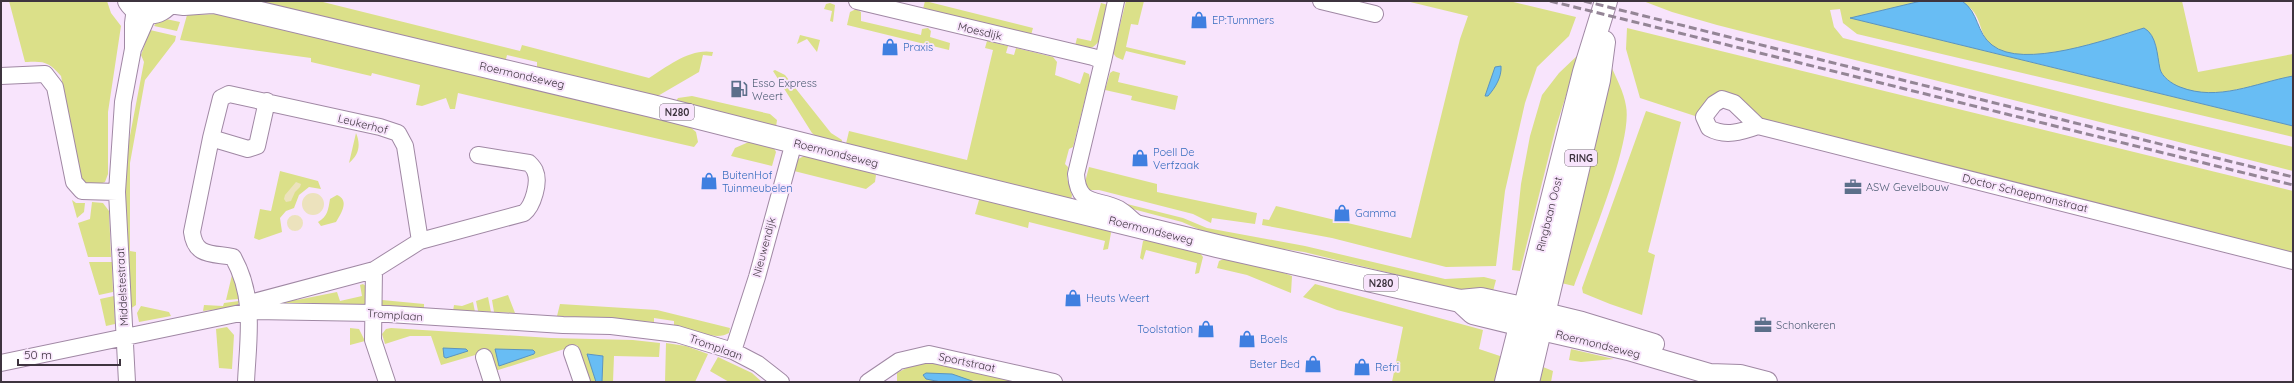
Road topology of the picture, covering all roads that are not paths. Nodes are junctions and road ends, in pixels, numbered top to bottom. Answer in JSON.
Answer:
{"nodes":[{"id":1,"x":170,"y":1,"type":"edge"},
{"id":2,"x":857,"y":1,"type":"edge"},
{"id":3,"x":1116,"y":1,"type":"edge"},
{"id":4,"x":1321,"y":1,"type":"edge"},
{"id":5,"x":1606,"y":1,"type":"edge"},
{"id":6,"x":1610,"y":1,"type":"edge"},
{"id":7,"x":211,"y":2,"type":"edge"},
{"id":8,"x":138,"y":8,"type":"edge"},
{"id":9,"x":1375,"y":14,"type":"dead end"},
{"id":10,"x":1103,"y":61,"type":"junction"},
{"id":11,"x":1,"y":76,"type":"edge"},
{"id":12,"x":267,"y":101,"type":"junction"},
{"id":13,"x":1758,"y":126,"type":"dead end"},
{"id":14,"x":211,"y":138,"type":"junction"},
{"id":15,"x":794,"y":142,"type":"junction"},
{"id":16,"x":478,"y":155,"type":"dead end"},
{"id":17,"x":116,"y":192,"type":"junction"},
{"id":18,"x":1141,"y":227,"type":"junction"},
{"id":19,"x":420,"y":241,"type":"junction"},
{"id":20,"x":2293,"y":261,"type":"edge"},
{"id":21,"x":374,"y":270,"type":"junction"},
{"id":22,"x":250,"y":307,"type":"junction"},
{"id":23,"x":373,"y":313,"type":"junction"},
{"id":24,"x":1533,"y":319,"type":"junction"},
{"id":25,"x":125,"y":335,"type":"junction"},
{"id":26,"x":733,"y":351,"type":"junction"},
{"id":27,"x":572,"y":353,"type":"dead end"},
{"id":28,"x":484,"y":357,"type":"dead end"},
{"id":29,"x":1,"y":363,"type":"edge"},
{"id":30,"x":887,"y":377,"type":"edge"},
{"id":31,"x":127,"y":382,"type":"edge"},
{"id":32,"x":246,"y":382,"type":"edge"},
{"id":33,"x":387,"y":382,"type":"edge"},
{"id":34,"x":492,"y":382,"type":"edge"},
{"id":35,"x":582,"y":382,"type":"edge"},
{"id":36,"x":781,"y":382,"type":"edge"},
{"id":37,"x":868,"y":382,"type":"edge"},
{"id":38,"x":1054,"y":382,"type":"edge"},
{"id":39,"x":1506,"y":382,"type":"edge"},
{"id":40,"x":1528,"y":382,"type":"edge"},
{"id":41,"x":1767,"y":382,"type":"edge"}],
"edges":[{"from":1,"to":7,"type":"main road","name":"Roermondseweg","number":"N280"},
{"from":1,"to":8,"type":"main road","number":"N280"},
{"from":2,"to":10,"type":"street","name":"Moesdijk"},
{"from":3,"to":10,"type":"street"},
{"from":4,"to":9,"type":"street"},
{"from":5,"to":24,"type":"main road","name":"Ringbaan Oost","number":"RING"},
{"from":6,"to":24,"type":"main road","name":"Ringbaan Oost","number":"RING"},
{"from":7,"to":15,"type":"main road","name":"Roermondseweg","number":"N280"},
{"from":8,"to":17,"type":"street","name":"Middelstestraat"},
{"from":10,"to":18,"type":"street"},
{"from":11,"to":17,"type":"street"},
{"from":12,"to":14,"type":"street","name":"Leukerhof"},
{"from":12,"to":14,"type":"street"},
{"from":12,"to":19,"type":"street","name":"Leukerhof"},
{"from":13,"to":20,"type":"street","name":"Doctor Schaepmanstraat"},
{"from":14,"to":22,"type":"street","name":"Leukerhof"},
{"from":15,"to":18,"type":"main road","name":"Roermondseweg","number":"N280"},
{"from":15,"to":26,"type":"street","name":"Nieuwendijk"},
{"from":16,"to":19,"type":"street"},
{"from":17,"to":25,"type":"street","name":"Middelstestraat"},
{"from":18,"to":24,"type":"main road","name":"Roermondseweg","number":"N280"},
{"from":19,"to":21,"type":"street"},
{"from":21,"to":22,"type":"street"},
{"from":21,"to":23,"type":"street"},
{"from":22,"to":23,"type":"street","name":"Tromplaan"},
{"from":22,"to":25,"type":"street","name":"Tromplaan"},
{"from":22,"to":32,"type":"street"},
{"from":23,"to":26,"type":"street","name":"Tromplaan"},
{"from":23,"to":33,"type":"street"},
{"from":24,"to":39,"type":"main road","name":"Ringbaan Oost","number":"RING"},
{"from":24,"to":40,"type":"main road","name":"Ringbaan Oost","number":"RING"},
{"from":24,"to":41,"type":"street","name":"Roermondseweg"},
{"from":25,"to":29,"type":"street","name":"Tromplaan"},
{"from":25,"to":31,"type":"street","name":"Middelstestraat"},
{"from":26,"to":36,"type":"street","name":"Tromplaan"},
{"from":27,"to":35,"type":"street"},
{"from":28,"to":34,"type":"street"},
{"from":30,"to":37,"type":"street","name":"Sportstraat"},
{"from":30,"to":38,"type":"street","name":"Sportstraat"}]}
